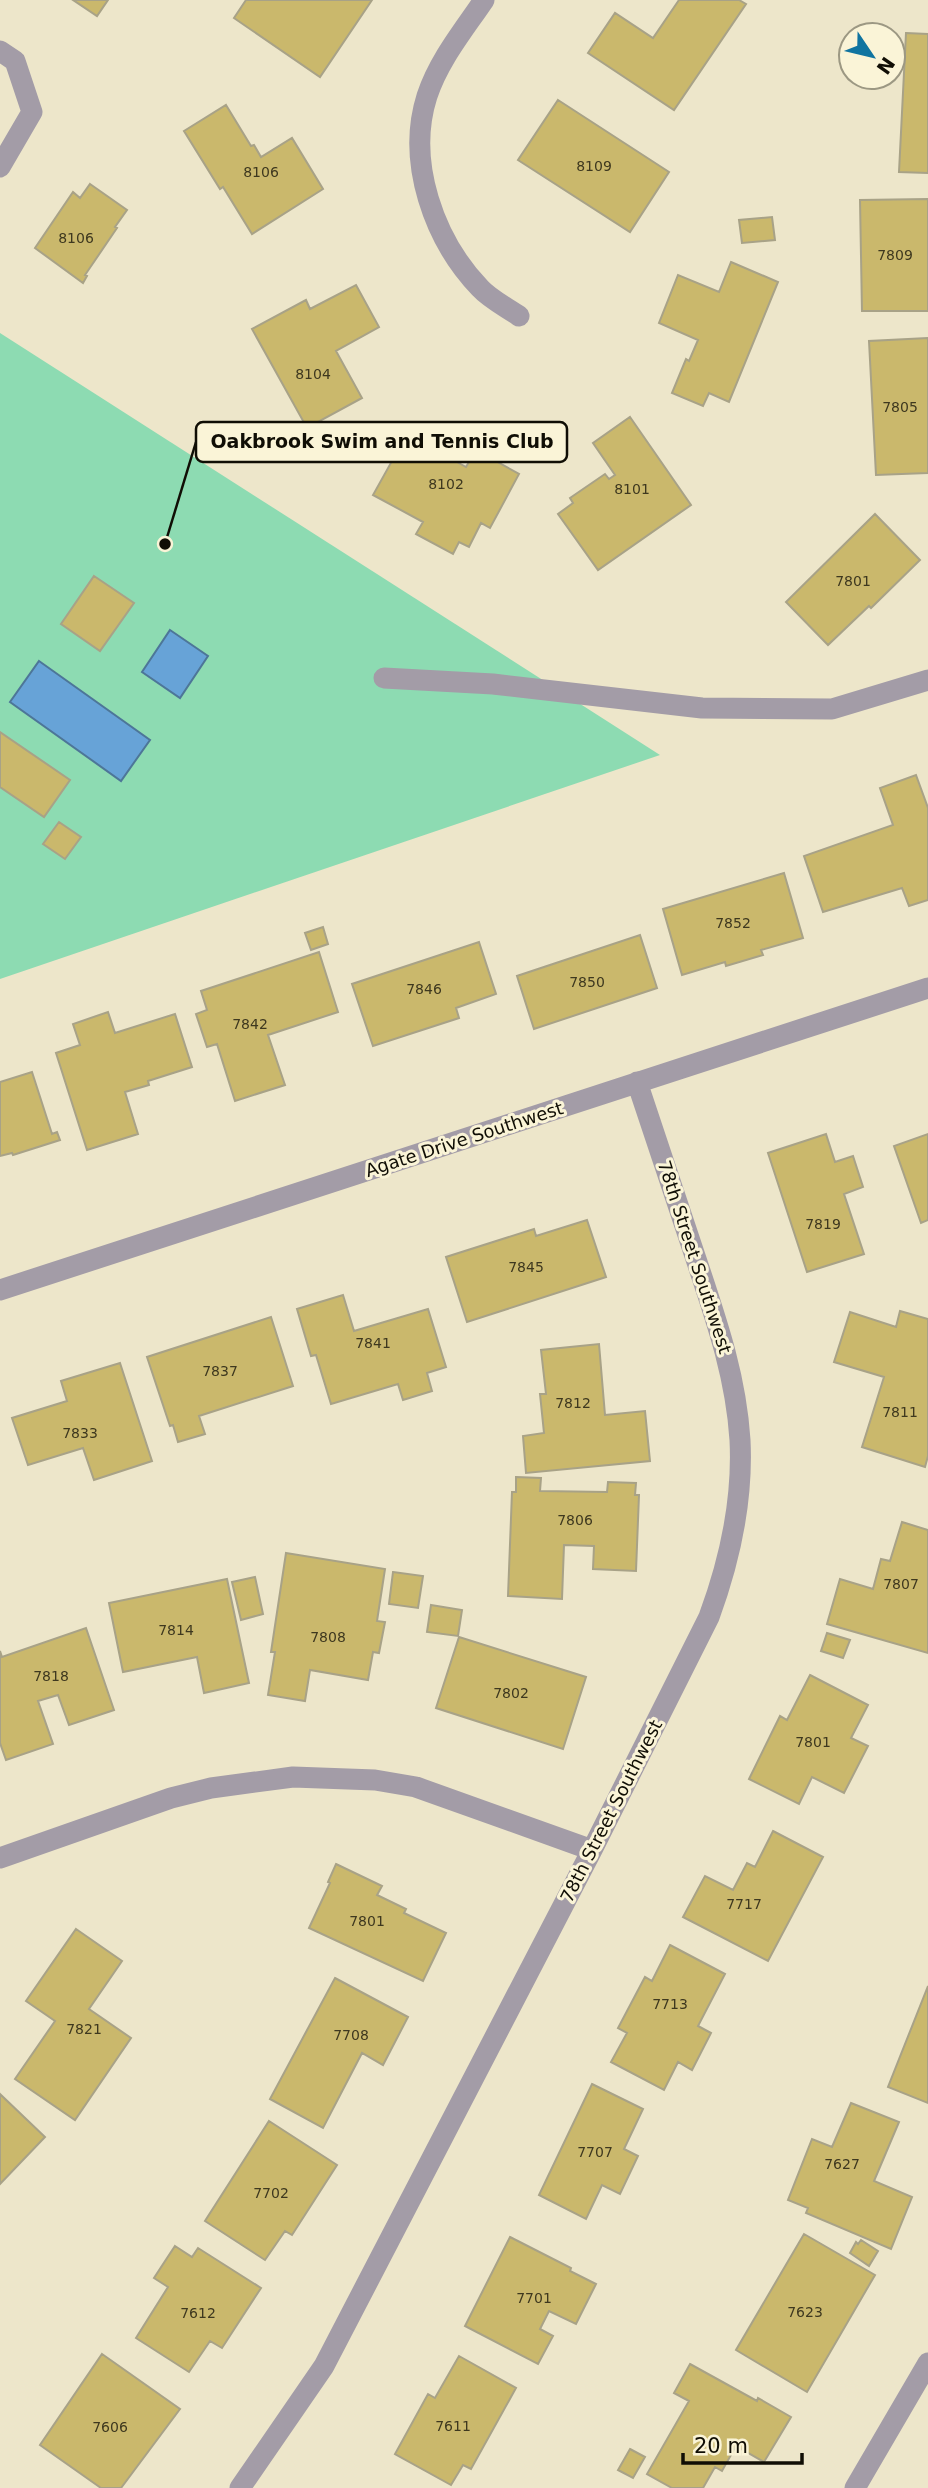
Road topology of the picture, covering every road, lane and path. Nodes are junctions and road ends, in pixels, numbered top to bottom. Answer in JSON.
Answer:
{"nodes":[{"id":1,"x":484,"y":0,"type":"edge"},
{"id":2,"x":0,"y":51,"type":"edge"},
{"id":3,"x":0,"y":167,"type":"edge"},
{"id":4,"x":519,"y":316,"type":"dead end"},
{"id":5,"x":384,"y":678,"type":"dead end"},
{"id":6,"x":928,"y":680,"type":"edge"},
{"id":7,"x":928,"y":988,"type":"edge"},
{"id":8,"x":637,"y":1082,"type":"junction"},
{"id":9,"x":0,"y":1290,"type":"edge"},
{"id":10,"x":592,"y":1850,"type":"junction"},
{"id":11,"x":0,"y":1858,"type":"edge"},
{"id":12,"x":928,"y":2363,"type":"edge"},
{"id":13,"x":240,"y":2488,"type":"edge"},
{"id":14,"x":855,"y":2488,"type":"edge"}],
"edges":[{"from":1,"to":4,"type":"street"},
{"from":2,"to":3,"type":"street"},
{"from":5,"to":6,"type":"street"},
{"from":7,"to":8,"type":"street","name":"Agate Drive Southwest"},
{"from":8,"to":9,"type":"street","name":"Agate Drive Southwest"},
{"from":8,"to":10,"type":"street","name":"78th Street Southwest"},
{"from":10,"to":11,"type":"street"},
{"from":10,"to":13,"type":"street","name":"78th Street Southwest"},
{"from":12,"to":14,"type":"street"}]}
